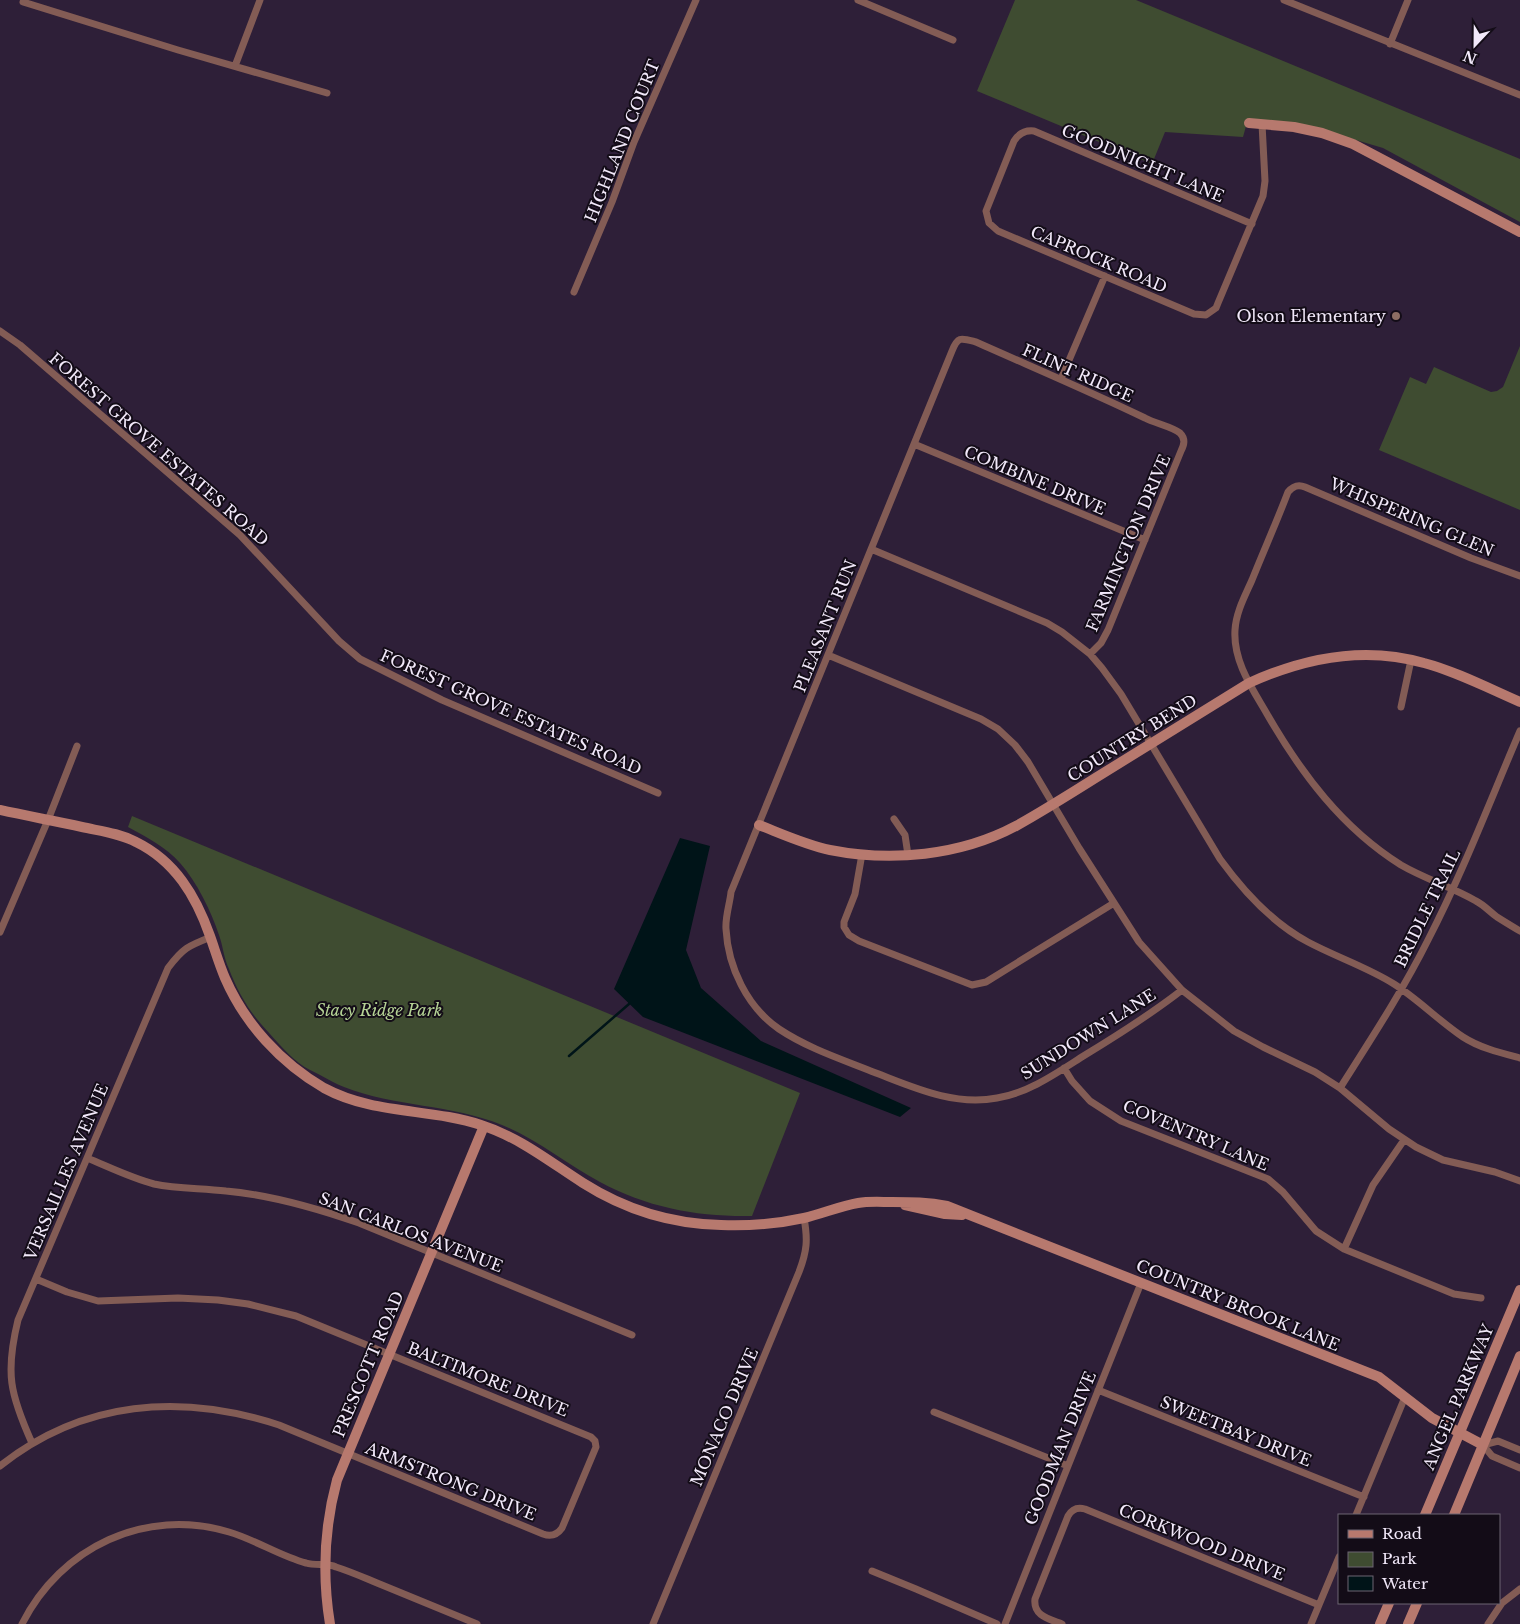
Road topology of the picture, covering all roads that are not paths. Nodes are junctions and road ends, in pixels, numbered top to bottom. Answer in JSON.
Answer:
{"nodes":[{"id":1,"x":260,"y":0,"type":"edge"},
{"id":2,"x":696,"y":0,"type":"edge"},
{"id":3,"x":858,"y":0,"type":"edge"},
{"id":4,"x":1284,"y":0,"type":"edge"},
{"id":5,"x":1408,"y":0,"type":"edge"},
{"id":6,"x":23,"y":2,"type":"dead end"},
{"id":7,"x":953,"y":40,"type":"dead end"},
{"id":8,"x":1390,"y":44,"type":"junction"},
{"id":9,"x":235,"y":66,"type":"junction"},
{"id":10,"x":327,"y":93,"type":"dead end"},
{"id":11,"x":1520,"y":96,"type":"edge"},
{"id":12,"x":1249,"y":123,"type":"dead end"},
{"id":13,"x":1262,"y":124,"type":"junction"},
{"id":14,"x":988,"y":219,"type":"joint"},
{"id":15,"x":1252,"y":224,"type":"junction"},
{"id":16,"x":1520,"y":232,"type":"edge"},
{"id":17,"x":1105,"y":276,"type":"junction"},
{"id":18,"x":574,"y":292,"type":"dead end"},
{"id":19,"x":0,"y":331,"type":"edge"},
{"id":20,"x":959,"y":340,"type":"joint"},
{"id":21,"x":1061,"y":379,"type":"junction"},
{"id":22,"x":1183,"y":438,"type":"joint"},
{"id":23,"x":914,"y":444,"type":"junction"},
{"id":24,"x":1145,"y":540,"type":"junction"},
{"id":25,"x":871,"y":549,"type":"junction"},
{"id":26,"x":1520,"y":576,"type":"edge"},
{"id":27,"x":1090,"y":654,"type":"junction"},
{"id":28,"x":828,"y":655,"type":"junction"},
{"id":29,"x":1411,"y":660,"type":"junction"},
{"id":30,"x":1249,"y":683,"type":"junction"},
{"id":31,"x":1520,"y":702,"type":"edge"},
{"id":32,"x":1401,"y":707,"type":"dead end"},
{"id":33,"x":1520,"y":731,"type":"edge"},
{"id":34,"x":1151,"y":744,"type":"junction"},
{"id":35,"x":77,"y":746,"type":"dead end"},
{"id":36,"x":658,"y":794,"type":"dead end"},
{"id":37,"x":1054,"y":804,"type":"junction"},
{"id":38,"x":0,"y":810,"type":"edge"},
{"id":39,"x":894,"y":819,"type":"dead end"},
{"id":40,"x":48,"y":820,"type":"junction"},
{"id":41,"x":759,"y":825,"type":"junction"},
{"id":42,"x":862,"y":854,"type":"junction"},
{"id":43,"x":908,"y":855,"type":"junction"},
{"id":44,"x":1453,"y":890,"type":"junction"},
{"id":45,"x":1114,"y":903,"type":"junction"},
{"id":46,"x":726,"y":927,"type":"joint"},
{"id":47,"x":1520,"y":931,"type":"edge"},
{"id":48,"x":0,"y":932,"type":"edge"},
{"id":49,"x":211,"y":937,"type":"junction"},
{"id":50,"x":1402,"y":989,"type":"junction"},
{"id":51,"x":1182,"y":990,"type":"junction"},
{"id":52,"x":1520,"y":1058,"type":"edge"},
{"id":53,"x":1064,"y":1068,"type":"junction"},
{"id":54,"x":1340,"y":1088,"type":"junction"},
{"id":55,"x":484,"y":1126,"type":"junction"},
{"id":56,"x":1404,"y":1140,"type":"junction"},
{"id":57,"x":87,"y":1158,"type":"junction"},
{"id":58,"x":1520,"y":1180,"type":"edge"},
{"id":59,"x":804,"y":1218,"type":"junction"},
{"id":60,"x":1344,"y":1249,"type":"junction"},
{"id":61,"x":431,"y":1252,"type":"junction"},
{"id":62,"x":36,"y":1279,"type":"junction"},
{"id":63,"x":1141,"y":1283,"type":"junction"},
{"id":64,"x":1520,"y":1290,"type":"edge"},
{"id":65,"x":1481,"y":1298,"type":"dead end"},
{"id":66,"x":632,"y":1335,"type":"dead end"},
{"id":67,"x":389,"y":1353,"type":"junction"},
{"id":68,"x":1520,"y":1356,"type":"edge"},
{"id":69,"x":1098,"y":1390,"type":"junction"},
{"id":70,"x":1405,"y":1397,"type":"junction"},
{"id":71,"x":934,"y":1412,"type":"dead end"},
{"id":72,"x":1459,"y":1432,"type":"junction"},
{"id":73,"x":32,"y":1443,"type":"junction"},
{"id":74,"x":1483,"y":1445,"type":"junction"},
{"id":75,"x":1520,"y":1450,"type":"edge"},
{"id":76,"x":347,"y":1453,"type":"junction"},
{"id":77,"x":0,"y":1466,"type":"edge"},
{"id":78,"x":1068,"y":1466,"type":"junction"},
{"id":79,"x":1520,"y":1468,"type":"edge"},
{"id":80,"x":1364,"y":1497,"type":"junction"},
{"id":81,"x":1356,"y":1514,"type":"edge"},
{"id":82,"x":1425,"y":1514,"type":"edge"},
{"id":83,"x":1454,"y":1514,"type":"edge"},
{"id":84,"x":554,"y":1535,"type":"joint"},
{"id":85,"x":1338,"y":1559,"type":"edge"},
{"id":86,"x":324,"y":1565,"type":"junction"},
{"id":87,"x":872,"y":1571,"type":"dead end"},
{"id":88,"x":1520,"y":1589,"type":"edge"},
{"id":89,"x":1389,"y":1604,"type":"edge"},
{"id":90,"x":1417,"y":1604,"type":"edge"},
{"id":91,"x":1319,"y":1605,"type":"junction"},
{"id":92,"x":22,"y":1624,"type":"edge"},
{"id":93,"x":330,"y":1624,"type":"edge"},
{"id":94,"x":477,"y":1624,"type":"edge"},
{"id":95,"x":654,"y":1624,"type":"edge"},
{"id":96,"x":997,"y":1624,"type":"edge"},
{"id":97,"x":1005,"y":1624,"type":"edge"},
{"id":98,"x":1062,"y":1624,"type":"edge"},
{"id":99,"x":1311,"y":1624,"type":"edge"},
{"id":100,"x":1380,"y":1624,"type":"edge"},
{"id":101,"x":1408,"y":1624,"type":"edge"},
{"id":102,"x":1488,"y":1624,"type":"edge"}],
"edges":[{"from":1,"to":9,"type":"street"},
{"from":2,"to":18,"type":"street","name":"HIGHLAND COURT"},
{"from":3,"to":7,"type":"street"},
{"from":4,"to":8,"type":"street"},
{"from":5,"to":8,"type":"street"},
{"from":6,"to":9,"type":"street"},
{"from":8,"to":11,"type":"street"},
{"from":9,"to":10,"type":"street"},
{"from":12,"to":13,"type":"street"},
{"from":13,"to":15,"type":"street"},
{"from":13,"to":16,"type":"street"},
{"from":14,"to":15,"type":"street","name":"GOODNIGHT LANE"},
{"from":14,"to":17,"type":"street","name":"CAPROCK ROAD"},
{"from":15,"to":17,"type":"street","name":"CAPROCK ROAD"},
{"from":17,"to":21,"type":"street"},
{"from":19,"to":36,"type":"street","name":"FOREST GROVE ESTATES ROAD"},
{"from":20,"to":21,"type":"street","name":"FLINT RIDGE"},
{"from":20,"to":23,"type":"street","name":"PLEASANT RUN"},
{"from":21,"to":22,"type":"street","name":"FLINT RIDGE"},
{"from":22,"to":24,"type":"street","name":"FARMINGTON DRIVE"},
{"from":23,"to":24,"type":"street","name":"COMBINE DRIVE"},
{"from":23,"to":25,"type":"street","name":"PLEASANT RUN"},
{"from":24,"to":27,"type":"street","name":"FARMINGTON DRIVE"},
{"from":25,"to":27,"type":"street"},
{"from":25,"to":28,"type":"street","name":"PLEASANT RUN"},
{"from":26,"to":30,"type":"street","name":"WHISPERING GLEN"},
{"from":27,"to":34,"type":"street"},
{"from":28,"to":37,"type":"street"},
{"from":28,"to":41,"type":"street","name":"PLEASANT RUN"},
{"from":29,"to":30,"type":"street","name":"COUNTRY BEND"},
{"from":29,"to":31,"type":"street","name":"COUNTRY BEND"},
{"from":29,"to":32,"type":"street"},
{"from":30,"to":34,"type":"street","name":"COUNTRY BEND"},
{"from":30,"to":44,"type":"street"},
{"from":33,"to":44,"type":"street","name":"BRIDLE TRAIL"},
{"from":34,"to":37,"type":"street","name":"COUNTRY BEND"},
{"from":34,"to":50,"type":"street"},
{"from":35,"to":40,"type":"street"},
{"from":37,"to":43,"type":"street","name":"COUNTRY BEND"},
{"from":37,"to":45,"type":"street"},
{"from":38,"to":40,"type":"street","name":"COUNTRY BROOK LANE"},
{"from":39,"to":43,"type":"street"},
{"from":40,"to":48,"type":"street"},
{"from":40,"to":49,"type":"street","name":"COUNTRY BROOK LANE"},
{"from":41,"to":42,"type":"street","name":"COUNTRY BEND"},
{"from":41,"to":46,"type":"street","name":"PLEASANT RUN"},
{"from":42,"to":43,"type":"street","name":"COUNTRY BEND"},
{"from":42,"to":45,"type":"street"},
{"from":44,"to":47,"type":"street"},
{"from":44,"to":50,"type":"street","name":"BRIDLE TRAIL"},
{"from":45,"to":51,"type":"street"},
{"from":46,"to":53,"type":"street","name":"SUNDOWN LANE"},
{"from":49,"to":55,"type":"street","name":"COUNTRY BROOK LANE"},
{"from":49,"to":57,"type":"street","name":"VERSAILLES AVENUE"},
{"from":50,"to":52,"type":"street"},
{"from":50,"to":54,"type":"street","name":"BRIDLE TRAIL"},
{"from":51,"to":53,"type":"street","name":"SUNDOWN LANE"},
{"from":51,"to":54,"type":"street"},
{"from":53,"to":60,"type":"street","name":"COVENTRY LANE"},
{"from":54,"to":56,"type":"street"},
{"from":55,"to":59,"type":"street","name":"COUNTRY BROOK LANE"},
{"from":55,"to":61,"type":"street","name":"PRESCOTT ROAD"},
{"from":56,"to":58,"type":"street"},
{"from":56,"to":60,"type":"street"},
{"from":57,"to":61,"type":"street","name":"SAN CARLOS AVENUE"},
{"from":57,"to":62,"type":"street","name":"VERSAILLES AVENUE"},
{"from":59,"to":63,"type":"street","name":"COUNTRY BROOK LANE"},
{"from":59,"to":95,"type":"street","name":"MONACO DRIVE"},
{"from":60,"to":65,"type":"street","name":"COVENTRY LANE"},
{"from":61,"to":66,"type":"street","name":"SAN CARLOS AVENUE"},
{"from":61,"to":67,"type":"street","name":"PRESCOTT ROAD"},
{"from":62,"to":67,"type":"street","name":"BALTIMORE DRIVE"},
{"from":62,"to":73,"type":"street","name":"VERSAILLES AVENUE"},
{"from":63,"to":69,"type":"street","name":"GOODMAN DRIVE"},
{"from":63,"to":70,"type":"street","name":"COUNTRY BROOK LANE"},
{"from":64,"to":72,"type":"street","name":"ANGEL PARKWAY"},
{"from":67,"to":76,"type":"street","name":"PRESCOTT ROAD"},
{"from":67,"to":84,"type":"street","name":"BALTIMORE DRIVE"},
{"from":68,"to":74,"type":"street"},
{"from":69,"to":78,"type":"street","name":"GOODMAN DRIVE"},
{"from":69,"to":80,"type":"street","name":"SWEETBAY DRIVE"},
{"from":70,"to":72,"type":"street","name":"COUNTRY BROOK LANE"},
{"from":70,"to":80,"type":"street"},
{"from":71,"to":78,"type":"street"},
{"from":72,"to":74,"type":"street","name":"COUNTRY BROOK LANE"},
{"from":72,"to":82,"type":"street","name":"ANGEL PARKWAY"},
{"from":73,"to":76,"type":"street","name":"ARMSTRONG DRIVE"},
{"from":73,"to":77,"type":"street","name":"ARMSTRONG DRIVE"},
{"from":74,"to":75,"type":"street","name":"COUNTRY BROOK LANE"},
{"from":74,"to":79,"type":"street","name":"COUNTRY BROOK LANE"},
{"from":74,"to":83,"type":"street"},
{"from":76,"to":84,"type":"street","name":"ARMSTRONG DRIVE"},
{"from":76,"to":86,"type":"street","name":"PRESCOTT ROAD"},
{"from":78,"to":97,"type":"street","name":"GOODMAN DRIVE"},
{"from":80,"to":81,"type":"street"},
{"from":85,"to":91,"type":"street"},
{"from":86,"to":92,"type":"street"},
{"from":86,"to":93,"type":"street","name":"PRESCOTT ROAD"},
{"from":86,"to":94,"type":"street"},
{"from":87,"to":96,"type":"street"},
{"from":88,"to":102,"type":"street"},
{"from":89,"to":100,"type":"street"},
{"from":90,"to":101,"type":"street"},
{"from":91,"to":98,"type":"street","name":"CORKWOOD DRIVE"},
{"from":91,"to":99,"type":"street"}]}
